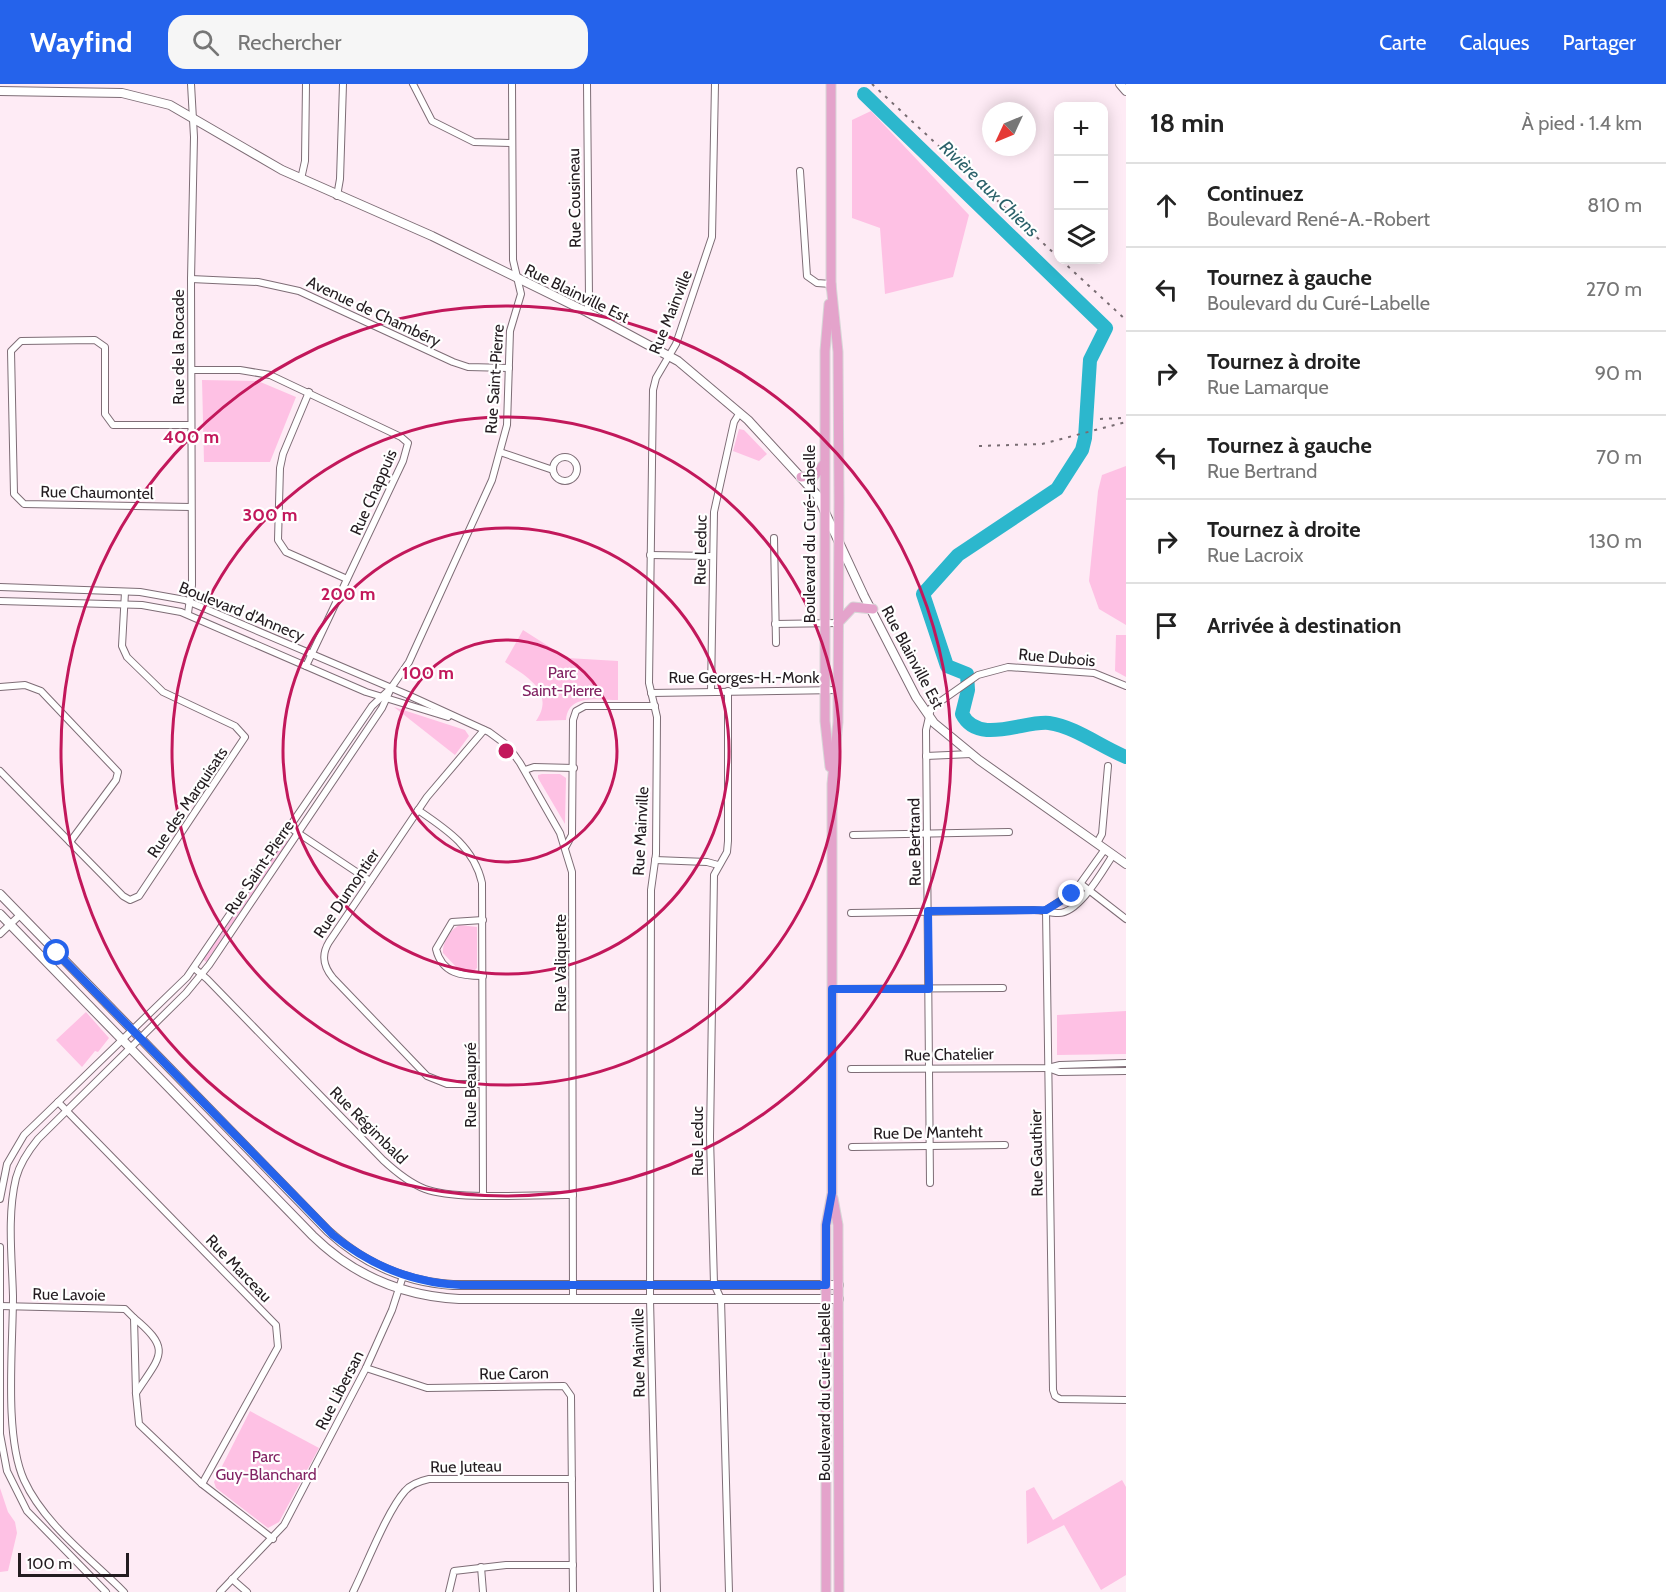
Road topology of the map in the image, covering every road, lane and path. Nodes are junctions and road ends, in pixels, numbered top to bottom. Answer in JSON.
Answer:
{"nodes":[{"id":1,"x":191,"y":84,"type":"edge"},
{"id":2,"x":306,"y":84,"type":"edge"},
{"id":3,"x":343,"y":84,"type":"edge"},
{"id":4,"x":413,"y":84,"type":"edge"},
{"id":5,"x":512,"y":84,"type":"edge"},
{"id":6,"x":587,"y":84,"type":"edge"},
{"id":7,"x":715,"y":84,"type":"edge"},
{"id":8,"x":831,"y":84,"type":"edge"},
{"id":9,"x":1120,"y":84,"type":"edge"},
{"id":10,"x":0,"y":91,"type":"edge"},
{"id":11,"x":1126,"y":91,"type":"edge"},
{"id":12,"x":191,"y":116,"type":"junction"},
{"id":13,"x":512,"y":143,"type":"junction"},
{"id":14,"x":800,"y":171,"type":"dead end"},
{"id":15,"x":301,"y":179,"type":"junction"},
{"id":16,"x":337,"y":196,"type":"junction"},
{"id":17,"x":518,"y":278,"type":"junction"},
{"id":18,"x":191,"y":279,"type":"junction"},
{"id":19,"x":831,"y":284,"type":"junction"},
{"id":20,"x":587,"y":312,"type":"junction"},
{"id":21,"x":670,"y":356,"type":"junction"},
{"id":22,"x":509,"y":368,"type":"junction"},
{"id":23,"x":192,"y":370,"type":"junction"},
{"id":24,"x":309,"y":392,"type":"junction"},
{"id":25,"x":739,"y":414,"type":"junction"},
{"id":26,"x":191,"y":425,"type":"junction"},
{"id":27,"x":500,"y":452,"type":"junction"},
{"id":28,"x":824,"y":464,"type":"junction"},
{"id":29,"x":553,"y":470,"type":"dead end"},
{"id":30,"x":801,"y":477,"type":"junction"},
{"id":31,"x":191,"y":507,"type":"junction"},
{"id":32,"x":824,"y":507,"type":"junction"},
{"id":33,"x":839,"y":507,"type":"junction"},
{"id":34,"x":774,"y":538,"type":"dead end"},
{"id":35,"x":824,"y":543,"type":"junction"},
{"id":36,"x":839,"y":543,"type":"junction"},
{"id":37,"x":650,"y":555,"type":"junction"},
{"id":38,"x":713,"y":556,"type":"junction"},
{"id":39,"x":347,"y":579,"type":"junction"},
{"id":40,"x":0,"y":587,"type":"edge"},
{"id":41,"x":125,"y":592,"type":"junction"},
{"id":42,"x":0,"y":601,"type":"edge"},
{"id":43,"x":190,"y":602,"type":"junction"},
{"id":44,"x":124,"y":604,"type":"junction"},
{"id":45,"x":873,"y":609,"type":"junction"},
{"id":46,"x":188,"y":613,"type":"junction"},
{"id":47,"x":824,"y":623,"type":"junction"},
{"id":48,"x":838,"y":623,"type":"junction"},
{"id":49,"x":775,"y":624,"type":"junction"},
{"id":50,"x":776,"y":643,"type":"dead end"},
{"id":51,"x":312,"y":654,"type":"junction"},
{"id":52,"x":306,"y":666,"type":"junction"},
{"id":53,"x":1126,"y":686,"type":"edge"},
{"id":54,"x":0,"y":687,"type":"edge"},
{"id":55,"x":391,"y":688,"type":"junction"},
{"id":56,"x":838,"y":690,"type":"junction"},
{"id":57,"x":711,"y":691,"type":"junction"},
{"id":58,"x":728,"y":691,"type":"junction"},
{"id":59,"x":825,"y":691,"type":"junction"},
{"id":60,"x":651,"y":693,"type":"junction"},
{"id":61,"x":384,"y":698,"type":"junction"},
{"id":62,"x":655,"y":706,"type":"junction"},
{"id":63,"x":928,"y":716,"type":"junction"},
{"id":64,"x":460,"y":720,"type":"junction"},
{"id":65,"x":484,"y":730,"type":"junction"},
{"id":66,"x":971,"y":754,"type":"junction"},
{"id":67,"x":927,"y":756,"type":"junction"},
{"id":68,"x":1108,"y":766,"type":"dead end"},
{"id":69,"x":574,"y":768,"type":"junction"},
{"id":70,"x":525,"y":770,"type":"junction"},
{"id":71,"x":0,"y":771,"type":"edge"},
{"id":72,"x":832,"y":784,"type":"junction"},
{"id":73,"x":418,"y":810,"type":"junction"},
{"id":74,"x":289,"y":827,"type":"junction"},
{"id":75,"x":1009,"y":832,"type":"dead end"},
{"id":76,"x":298,"y":833,"type":"junction"},
{"id":77,"x":927,"y":834,"type":"junction"},
{"id":78,"x":853,"y":835,"type":"dead end"},
{"id":79,"x":70,"y":842,"type":"junction"},
{"id":80,"x":1097,"y":843,"type":"junction"},
{"id":81,"x":566,"y":846,"type":"junction"},
{"id":82,"x":1105,"y":849,"type":"junction"},
{"id":83,"x":1113,"y":855,"type":"junction"},
{"id":84,"x":655,"y":860,"type":"junction"},
{"id":85,"x":1126,"y":864,"type":"edge"},
{"id":86,"x":718,"y":865,"type":"junction"},
{"id":87,"x":370,"y":881,"type":"junction"},
{"id":88,"x":1081,"y":884,"type":"junction"},
{"id":89,"x":1089,"y":891,"type":"junction"},
{"id":90,"x":0,"y":894,"type":"edge"},
{"id":91,"x":1046,"y":910,"type":"junction"},
{"id":92,"x":928,"y":911,"type":"junction"},
{"id":93,"x":851,"y":913,"type":"dead end"},
{"id":94,"x":0,"y":914,"type":"edge"},
{"id":95,"x":20,"y":915,"type":"junction"},
{"id":96,"x":1126,"y":919,"type":"edge"},
{"id":97,"x":483,"y":920,"type":"junction"},
{"id":98,"x":10,"y":924,"type":"junction"},
{"id":99,"x":0,"y":934,"type":"edge"},
{"id":100,"x":194,"y":968,"type":"junction"},
{"id":101,"x":202,"y":974,"type":"junction"},
{"id":102,"x":483,"y":976,"type":"junction"},
{"id":103,"x":1003,"y":988,"type":"dead end"},
{"id":104,"x":832,"y":989,"type":"junction"},
{"id":105,"x":929,"y":989,"type":"junction"},
{"id":106,"x":133,"y":1031,"type":"junction"},
{"id":107,"x":140,"y":1038,"type":"junction"},
{"id":108,"x":122,"y":1040,"type":"junction"},
{"id":109,"x":131,"y":1048,"type":"junction"},
{"id":110,"x":1126,"y":1063,"type":"edge"},
{"id":111,"x":930,"y":1067,"type":"junction"},
{"id":112,"x":1048,"y":1068,"type":"junction"},
{"id":113,"x":851,"y":1069,"type":"dead end"},
{"id":114,"x":1126,"y":1071,"type":"edge"},
{"id":115,"x":483,"y":1084,"type":"junction"},
{"id":116,"x":58,"y":1102,"type":"junction"},
{"id":117,"x":67,"y":1111,"type":"junction"},
{"id":118,"x":1005,"y":1145,"type":"dead end"},
{"id":119,"x":931,"y":1146,"type":"junction"},
{"id":120,"x":852,"y":1147,"type":"dead end"},
{"id":121,"x":930,"y":1183,"type":"dead end"},
{"id":122,"x":832,"y":1193,"type":"junction"},
{"id":123,"x":483,"y":1194,"type":"junction"},
{"id":124,"x":573,"y":1195,"type":"junction"},
{"id":125,"x":0,"y":1199,"type":"edge"},
{"id":126,"x":0,"y":1247,"type":"edge"},
{"id":127,"x":404,"y":1276,"type":"junction"},
{"id":128,"x":714,"y":1284,"type":"junction"},
{"id":129,"x":573,"y":1285,"type":"junction"},
{"id":130,"x":651,"y":1285,"type":"junction"},
{"id":131,"x":826,"y":1285,"type":"junction"},
{"id":132,"x":839,"y":1285,"type":"junction"},
{"id":133,"x":399,"y":1289,"type":"junction"},
{"id":134,"x":573,"y":1299,"type":"junction"},
{"id":135,"x":650,"y":1299,"type":"junction"},
{"id":136,"x":721,"y":1299,"type":"junction"},
{"id":137,"x":826,"y":1299,"type":"junction"},
{"id":138,"x":839,"y":1299,"type":"junction"},
{"id":139,"x":0,"y":1306,"type":"edge"},
{"id":140,"x":13,"y":1306,"type":"junction"},
{"id":141,"x":134,"y":1317,"type":"junction"},
{"id":142,"x":366,"y":1368,"type":"junction"},
{"id":143,"x":136,"y":1394,"type":"junction"},
{"id":144,"x":1126,"y":1400,"type":"edge"},
{"id":145,"x":572,"y":1479,"type":"junction"},
{"id":146,"x":202,"y":1484,"type":"junction"},
{"id":147,"x":273,"y":1539,"type":"junction"},
{"id":148,"x":573,"y":1565,"type":"junction"},
{"id":149,"x":481,"y":1567,"type":"junction"},
{"id":150,"x":232,"y":1579,"type":"junction"},
{"id":151,"x":122,"y":1591,"type":"edge"},
{"id":152,"x":106,"y":1592,"type":"edge"},
{"id":153,"x":220,"y":1592,"type":"edge"},
{"id":154,"x":247,"y":1592,"type":"edge"},
{"id":155,"x":353,"y":1592,"type":"edge"},
{"id":156,"x":449,"y":1592,"type":"edge"},
{"id":157,"x":483,"y":1592,"type":"edge"},
{"id":158,"x":573,"y":1592,"type":"edge"},
{"id":159,"x":657,"y":1592,"type":"edge"},
{"id":160,"x":729,"y":1592,"type":"edge"},
{"id":161,"x":826,"y":1592,"type":"edge"},
{"id":162,"x":839,"y":1592,"type":"edge"}],
"edges":[{"from":1,"to":12,"type":"street","name":"Rue de la Rocade"},
{"from":2,"to":15,"type":"street"},
{"from":3,"to":16,"type":"street"},
{"from":4,"to":13,"type":"street"},
{"from":5,"to":13,"type":"street","name":"Rue Saint-Pierre"},
{"from":6,"to":20,"type":"street","name":"Rue Cousineau"},
{"from":7,"to":21,"type":"street","name":"Rue Mainville"},
{"from":8,"to":19,"type":"main road","name":"Boulevard du Curé-Labelle"},
{"from":9,"to":11,"type":"street"},
{"from":10,"to":12,"type":"street","name":"Rue Blainville Est"},
{"from":12,"to":15,"type":"street","name":"Rue Blainville Est"},
{"from":12,"to":18,"type":"street","name":"Rue de la Rocade"},
{"from":13,"to":17,"type":"street","name":"Rue Saint-Pierre"},
{"from":14,"to":19,"type":"street"},
{"from":15,"to":16,"type":"street","name":"Rue Blainville Est"},
{"from":16,"to":17,"type":"street","name":"Rue Blainville Est"},
{"from":17,"to":20,"type":"street","name":"Rue Blainville Est"},
{"from":17,"to":22,"type":"street","name":"Rue Saint-Pierre"},
{"from":18,"to":22,"type":"street","name":"Avenue de Chambéry"},
{"from":18,"to":23,"type":"street","name":"Rue de la Rocade"},
{"from":19,"to":28,"type":"main road","name":"Boulevard du Curé-Labelle"},
{"from":19,"to":33,"type":"main road","name":"Boulevard du Curé-Labelle"},
{"from":20,"to":21,"type":"street","name":"Rue Blainville Est"},
{"from":21,"to":25,"type":"street","name":"Rue Blainville Est"},
{"from":21,"to":37,"type":"street","name":"Rue Mainville"},
{"from":22,"to":27,"type":"street","name":"Rue Saint-Pierre"},
{"from":23,"to":24,"type":"street","name":"Rue Chappuis"},
{"from":23,"to":26,"type":"street","name":"Rue de la Rocade"},
{"from":24,"to":39,"type":"street"},
{"from":24,"to":39,"type":"street","name":"Rue Chappuis"},
{"from":25,"to":30,"type":"street","name":"Rue Blainville Est"},
{"from":25,"to":38,"type":"street","name":"Rue Leduc"},
{"from":26,"to":31,"type":"street","name":"Rue de la Rocade"},
{"from":26,"to":31,"type":"street","name":"Rue Chaumontel"},
{"from":27,"to":29,"type":"street"},
{"from":27,"to":55,"type":"street","name":"Rue Saint-Pierre"},
{"from":28,"to":30,"type":"main road"},
{"from":28,"to":32,"type":"main road","name":"Boulevard du Curé-Labelle"},
{"from":30,"to":32,"type":"street","name":"Rue Blainville Est"},
{"from":31,"to":43,"type":"street","name":"Rue de la Rocade"},
{"from":32,"to":33,"type":"street"},
{"from":32,"to":35,"type":"main road","name":"Boulevard du Curé-Labelle"},
{"from":32,"to":36,"type":"street","name":"Rue Blainville Est"},
{"from":33,"to":36,"type":"main road","name":"Boulevard du Curé-Labelle"},
{"from":34,"to":49,"type":"street"},
{"from":35,"to":36,"type":"street"},
{"from":35,"to":47,"type":"main road","name":"Boulevard du Curé-Labelle"},
{"from":36,"to":45,"type":"street","name":"Rue Blainville Est"},
{"from":36,"to":48,"type":"main road","name":"Boulevard du Curé-Labelle"},
{"from":37,"to":38,"type":"street"},
{"from":37,"to":60,"type":"street","name":"Rue Mainville"},
{"from":38,"to":57,"type":"street","name":"Rue Leduc"},
{"from":39,"to":51,"type":"street","name":"Rue Chappuis"},
{"from":40,"to":41,"type":"street","name":"Boulevard d'Annecy"},
{"from":41,"to":43,"type":"street","name":"Boulevard d'Annecy"},
{"from":41,"to":44,"type":"street","name":"Rue des Marquisats"},
{"from":42,"to":44,"type":"street","name":"Boulevard d'Annecy"},
{"from":43,"to":46,"type":"street","name":"Rue de la Rocade"},
{"from":43,"to":51,"type":"street","name":"Boulevard d'Annecy"},
{"from":44,"to":46,"type":"street","name":"Boulevard d'Annecy"},
{"from":44,"to":79,"type":"street","name":"Rue des Marquisats"},
{"from":45,"to":48,"type":"main road"},
{"from":45,"to":63,"type":"street","name":"Rue Blainville Est"},
{"from":46,"to":52,"type":"street","name":"Boulevard d'Annecy"},
{"from":47,"to":48,"type":"street"},
{"from":47,"to":49,"type":"street"},
{"from":47,"to":59,"type":"main road","name":"Boulevard du Curé-Labelle"},
{"from":48,"to":56,"type":"main road","name":"Boulevard du Curé-Labelle"},
{"from":49,"to":50,"type":"street"},
{"from":51,"to":52,"type":"street","name":"Rue Chappuis"},
{"from":51,"to":55,"type":"street","name":"Boulevard d'Annecy"},
{"from":52,"to":61,"type":"street","name":"Boulevard d'Annecy"},
{"from":53,"to":63,"type":"street","name":"Rue Dubois"},
{"from":54,"to":79,"type":"street"},
{"from":55,"to":61,"type":"street","name":"Rue Saint-Pierre"},
{"from":55,"to":64,"type":"street","name":"Boulevard d'Annecy"},
{"from":56,"to":59,"type":"street","name":"Rue Georges-H.-Monk"},
{"from":56,"to":72,"type":"main road","name":"Boulevard du Curé-Labelle"},
{"from":57,"to":58,"type":"street","name":"Rue Georges-H.-Monk"},
{"from":57,"to":60,"type":"street","name":"Rue Georges-H.-Monk"},
{"from":58,"to":59,"type":"street","name":"Rue Georges-H.-Monk"},
{"from":58,"to":86,"type":"street","name":"Rue Leduc"},
{"from":59,"to":72,"type":"main road","name":"Boulevard du Curé-Labelle"},
{"from":60,"to":62,"type":"street","name":"Rue Mainville"},
{"from":61,"to":64,"type":"street","name":"Boulevard d'Annecy"},
{"from":61,"to":74,"type":"street","name":"Rue Saint-Pierre"},
{"from":61,"to":76,"type":"street","name":"Rue Saint-Pierre"},
{"from":62,"to":69,"type":"street","name":"Rue Valiquette"},
{"from":62,"to":84,"type":"street","name":"Rue Mainville"},
{"from":63,"to":66,"type":"street","name":"Rue Blainville Est"},
{"from":63,"to":67,"type":"street","name":"Rue Bertrand"},
{"from":64,"to":65,"type":"street","name":"Boulevard d'Annecy"},
{"from":65,"to":70,"type":"street","name":"Boulevard d'Annecy"},
{"from":65,"to":73,"type":"street","name":"Rue Dumontier"},
{"from":66,"to":67,"type":"street"},
{"from":66,"to":80,"type":"street","name":"Rue Blainville Est"},
{"from":67,"to":77,"type":"street","name":"Rue Bertrand"},
{"from":68,"to":80,"type":"street"},
{"from":69,"to":70,"type":"street"},
{"from":69,"to":81,"type":"street","name":"Rue Valiquette"},
{"from":70,"to":81,"type":"street","name":"Boulevard d'Annecy"},
{"from":71,"to":79,"type":"street","name":"Rue des Marquisats"},
{"from":72,"to":104,"type":"main road","name":"Boulevard du Curé-Labelle"},
{"from":73,"to":87,"type":"street","name":"Rue Dumontier"},
{"from":73,"to":97,"type":"street","name":"Rue Beaupré"},
{"from":74,"to":76,"type":"street"},
{"from":74,"to":100,"type":"street","name":"Rue Saint-Pierre"},
{"from":75,"to":77,"type":"street"},
{"from":76,"to":87,"type":"street"},
{"from":76,"to":101,"type":"street","name":"Rue Saint-Pierre"},
{"from":77,"to":78,"type":"street"},
{"from":77,"to":92,"type":"street","name":"Rue Bertrand"},
{"from":80,"to":82,"type":"street","name":"Rue Blainville Est"},
{"from":81,"to":124,"type":"street","name":"Rue Valiquette"},
{"from":82,"to":83,"type":"street","name":"Rue Blainville Est"},
{"from":82,"to":88,"type":"street"},
{"from":83,"to":85,"type":"street","name":"Rue Blainville Est"},
{"from":83,"to":89,"type":"street"},
{"from":84,"to":86,"type":"street"},
{"from":84,"to":130,"type":"street","name":"Rue Mainville"},
{"from":86,"to":128,"type":"street","name":"Rue Leduc"},
{"from":87,"to":115,"type":"street","name":"Rue Dumontier"},
{"from":88,"to":89,"type":"street"},
{"from":88,"to":91,"type":"street"},
{"from":89,"to":91,"type":"street"},
{"from":89,"to":96,"type":"street"},
{"from":90,"to":95,"type":"street"},
{"from":91,"to":92,"type":"street"},
{"from":91,"to":112,"type":"street","name":"Rue Gauthier"},
{"from":92,"to":93,"type":"street"},
{"from":92,"to":105,"type":"street","name":"Rue Bertrand"},
{"from":94,"to":98,"type":"street"},
{"from":95,"to":98,"type":"street"},
{"from":95,"to":106,"type":"street"},
{"from":97,"to":102,"type":"street","name":"Rue Beaupré"},
{"from":97,"to":102,"type":"street"},
{"from":98,"to":99,"type":"street"},
{"from":98,"to":108,"type":"street"},
{"from":100,"to":101,"type":"street","name":"Rue Régimbald"},
{"from":100,"to":106,"type":"street","name":"Rue Saint-Pierre"},
{"from":101,"to":107,"type":"street","name":"Rue Saint-Pierre"},
{"from":101,"to":123,"type":"street","name":"Rue Régimbald"},
{"from":102,"to":115,"type":"street","name":"Rue Beaupré"},
{"from":103,"to":105,"type":"street"},
{"from":104,"to":105,"type":"street"},
{"from":104,"to":122,"type":"main road","name":"Boulevard du Curé-Labelle"},
{"from":105,"to":111,"type":"street","name":"Rue Bertrand"},
{"from":106,"to":107,"type":"street"},
{"from":106,"to":108,"type":"street","name":"Rue Saint-Pierre"},
{"from":107,"to":109,"type":"street","name":"Rue Saint-Pierre"},
{"from":107,"to":127,"type":"street"},
{"from":108,"to":109,"type":"street"},
{"from":108,"to":116,"type":"street","name":"Rue Saint-Pierre"},
{"from":109,"to":117,"type":"street","name":"Rue Saint-Pierre"},
{"from":109,"to":133,"type":"street"},
{"from":110,"to":112,"type":"street"},
{"from":111,"to":112,"type":"street","name":"Rue Chatelier"},
{"from":111,"to":113,"type":"street","name":"Rue Chatelier"},
{"from":111,"to":119,"type":"street","name":"Rue Bertrand"},
{"from":112,"to":114,"type":"street"},
{"from":112,"to":144,"type":"street","name":"Rue Gauthier"},
{"from":115,"to":123,"type":"street","name":"Rue Beaupré"},
{"from":116,"to":117,"type":"street","name":"Rue Marceau"},
{"from":116,"to":125,"type":"street","name":"Rue Saint-Pierre"},
{"from":117,"to":140,"type":"street","name":"Rue Saint-Pierre"},
{"from":117,"to":146,"type":"street","name":"Rue Marceau"},
{"from":118,"to":119,"type":"street","name":"Rue De Manteht"},
{"from":119,"to":120,"type":"street","name":"Rue De Manteht"},
{"from":119,"to":121,"type":"street","name":"Rue Bertrand"},
{"from":122,"to":131,"type":"main road","name":"Boulevard du Curé-Labelle"},
{"from":122,"to":132,"type":"main road","name":"Boulevard du Curé-Labelle"},
{"from":123,"to":124,"type":"street","name":"Rue Régimbald"},
{"from":124,"to":129,"type":"street","name":"Rue Valiquette"},
{"from":126,"to":139,"type":"street"},
{"from":127,"to":129,"type":"street"},
{"from":127,"to":133,"type":"street","name":"Rue Libersan"},
{"from":128,"to":130,"type":"street"},
{"from":128,"to":131,"type":"street"},
{"from":128,"to":136,"type":"street","name":"Rue Leduc"},
{"from":129,"to":130,"type":"street"},
{"from":129,"to":134,"type":"street","name":"Rue Valiquette"},
{"from":130,"to":135,"type":"street","name":"Rue Mainville"},
{"from":131,"to":132,"type":"street"},
{"from":131,"to":137,"type":"main road","name":"Boulevard du Curé-Labelle"},
{"from":132,"to":138,"type":"main road","name":"Boulevard du Curé-Labelle"},
{"from":133,"to":134,"type":"street"},
{"from":133,"to":142,"type":"street","name":"Rue Libersan"},
{"from":134,"to":135,"type":"street"},
{"from":135,"to":136,"type":"street"},
{"from":135,"to":159,"type":"street","name":"Rue Mainville"},
{"from":136,"to":137,"type":"street"},
{"from":136,"to":160,"type":"street","name":"Rue Leduc"},
{"from":137,"to":138,"type":"street"},
{"from":137,"to":161,"type":"main road","name":"Boulevard du Curé-Labelle"},
{"from":138,"to":162,"type":"main road","name":"Boulevard du Curé-Labelle"},
{"from":139,"to":140,"type":"street","name":"Rue Lavoie"},
{"from":139,"to":152,"type":"street"},
{"from":140,"to":141,"type":"street","name":"Rue Lavoie"},
{"from":140,"to":151,"type":"street","name":"Rue Saint-Pierre"},
{"from":141,"to":143,"type":"street"},
{"from":141,"to":143,"type":"street","name":"Rue Lavoie"},
{"from":142,"to":145,"type":"street","name":"Rue Caron"},
{"from":142,"to":147,"type":"street","name":"Rue Libersan"},
{"from":143,"to":146,"type":"street"},
{"from":145,"to":148,"type":"street","name":"Rue Caron"},
{"from":145,"to":155,"type":"street","name":"Rue Juteau"},
{"from":146,"to":147,"type":"street"},
{"from":147,"to":150,"type":"street","name":"Rue Libersan"},
{"from":148,"to":149,"type":"street"},
{"from":148,"to":158,"type":"street","name":"Rue Caron"},
{"from":149,"to":156,"type":"street"},
{"from":149,"to":157,"type":"street"},
{"from":150,"to":153,"type":"street","name":"Rue Libersan"},
{"from":150,"to":154,"type":"street"}]}
